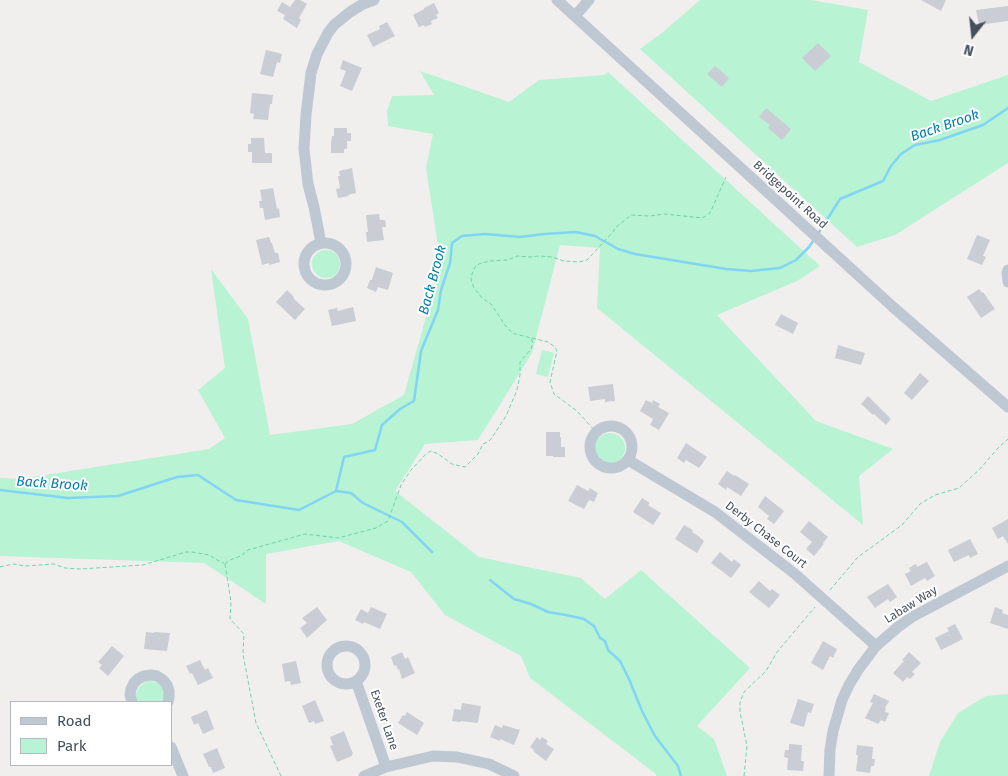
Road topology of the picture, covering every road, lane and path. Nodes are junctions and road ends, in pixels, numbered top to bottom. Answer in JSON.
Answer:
{"nodes":[{"id":1,"x":374,"y":0,"type":"edge"},
{"id":2,"x":557,"y":0,"type":"edge"},
{"id":3,"x":589,"y":0,"type":"edge"},
{"id":4,"x":574,"y":16,"type":"junction"},
{"id":5,"x":726,"y":177,"type":"dead end"},
{"id":6,"x":321,"y":243,"type":"dead end"},
{"id":7,"x":1008,"y":270,"type":"edge"},
{"id":8,"x":1008,"y":282,"type":"edge"},
{"id":9,"x":531,"y":338,"type":"junction"},
{"id":10,"x":1008,"y":407,"type":"edge"},
{"id":11,"x":596,"y":432,"type":"junction"},
{"id":12,"x":1008,"y":439,"type":"edge"},
{"id":13,"x":628,"y":460,"type":"junction"},
{"id":14,"x":225,"y":564,"type":"junction"},
{"id":15,"x":1008,"y":566,"type":"edge"},
{"id":16,"x":0,"y":567,"type":"edge"},
{"id":17,"x":828,"y":592,"type":"dead end"},
{"id":18,"x":819,"y":603,"type":"dead end"},
{"id":19,"x":876,"y":646,"type":"junction"},
{"id":20,"x":356,"y":682,"type":"dead end"},
{"id":21,"x":132,"y":701,"type":"edge"},
{"id":22,"x":168,"y":701,"type":"edge"},
{"id":23,"x":172,"y":749,"type":"edge"},
{"id":24,"x":386,"y":766,"type":"junction"},
{"id":25,"x":183,"y":776,"type":"edge"},
{"id":26,"x":281,"y":776,"type":"edge"},
{"id":27,"x":364,"y":776,"type":"edge"},
{"id":28,"x":514,"y":776,"type":"edge"},
{"id":29,"x":744,"y":776,"type":"edge"},
{"id":30,"x":830,"y":776,"type":"edge"}],
"edges":[{"from":1,"to":6,"type":"street"},
{"from":2,"to":4,"type":"street","name":"Bridgepoint Road"},
{"from":3,"to":4,"type":"street"},
{"from":4,"to":10,"type":"street","name":"Bridgepoint Road"},
{"from":5,"to":9,"type":"path"},
{"from":7,"to":8,"type":"street"},
{"from":9,"to":11,"type":"path"},
{"from":9,"to":14,"type":"path"},
{"from":11,"to":13,"type":"street"},
{"from":11,"to":13,"type":"street"},
{"from":12,"to":17,"type":"path"},
{"from":13,"to":19,"type":"street","name":"Derby Chase Court"},
{"from":14,"to":16,"type":"path"},
{"from":14,"to":26,"type":"path"},
{"from":15,"to":19,"type":"street","name":"Labaw Way"},
{"from":18,"to":29,"type":"path"},
{"from":19,"to":30,"type":"street","name":"Labaw Way"},
{"from":20,"to":24,"type":"street","name":"Exeter Lane"},
{"from":21,"to":22,"type":"street"},
{"from":23,"to":25,"type":"street"},
{"from":24,"to":27,"type":"street"},
{"from":24,"to":28,"type":"street"}]}
